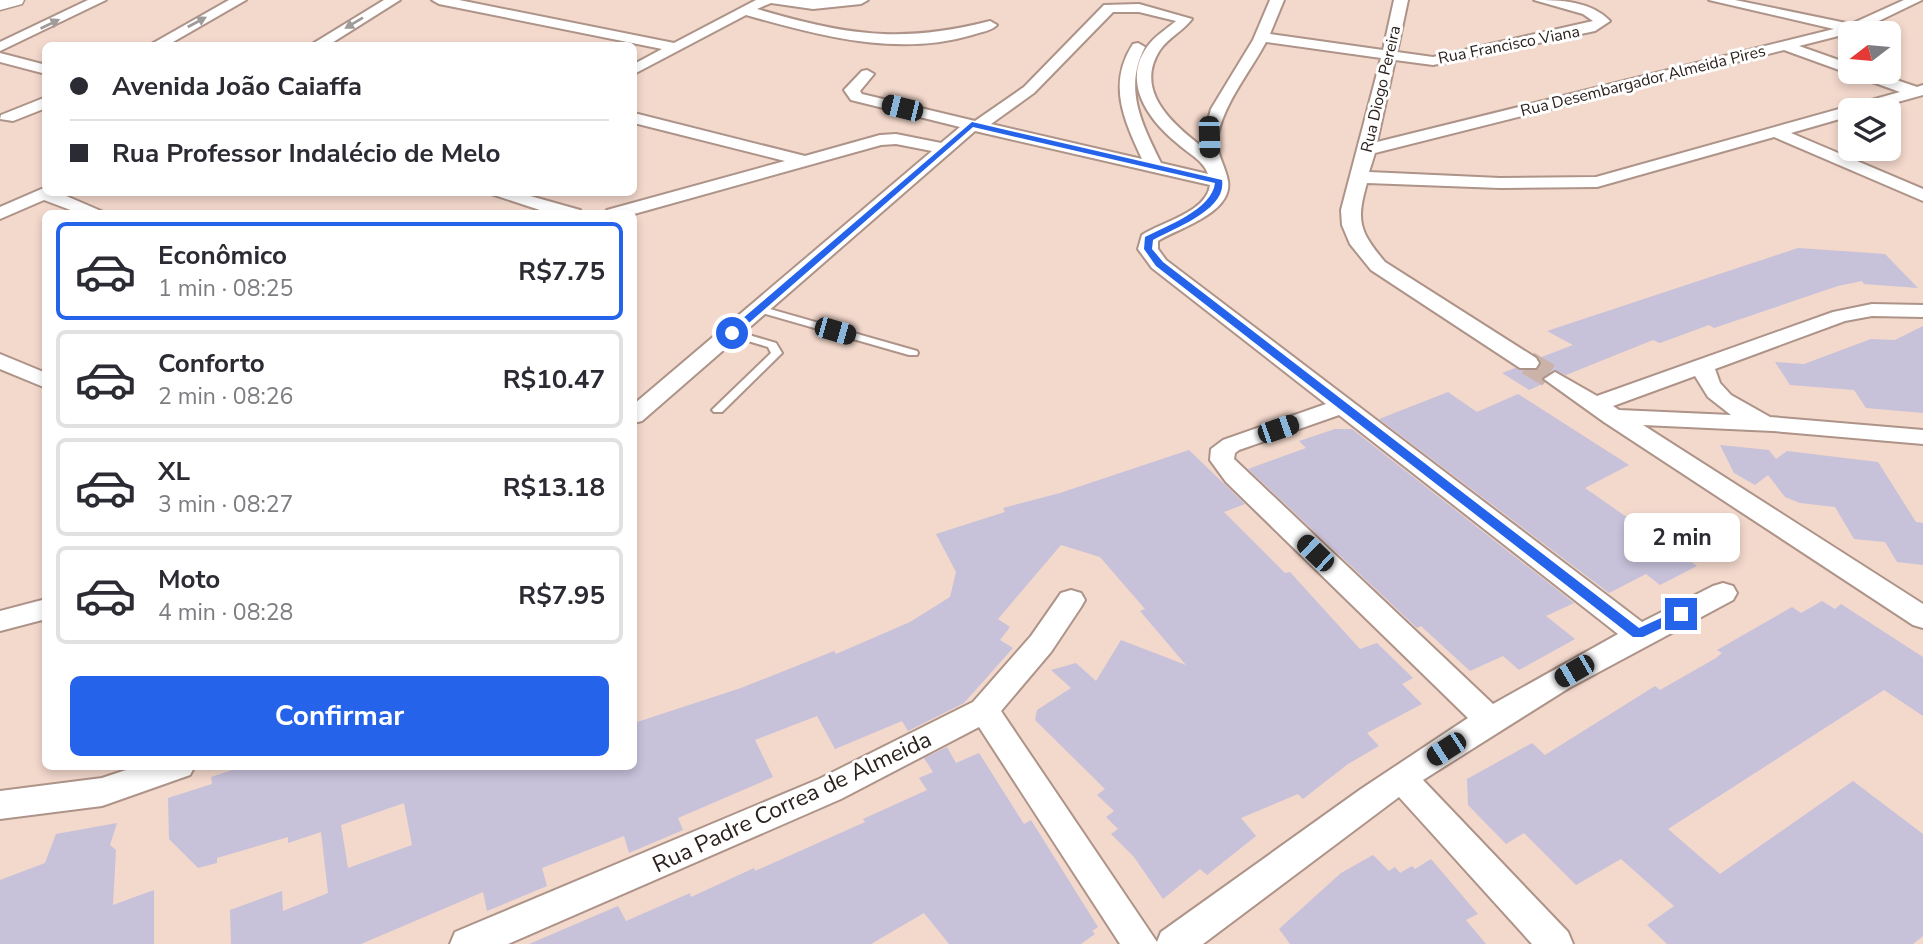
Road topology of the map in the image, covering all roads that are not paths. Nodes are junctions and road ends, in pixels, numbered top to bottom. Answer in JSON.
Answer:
{"nodes":[{"id":1,"x":15,"y":0,"type":"edge"},
{"id":2,"x":99,"y":0,"type":"edge"},
{"id":3,"x":239,"y":0,"type":"edge"},
{"id":4,"x":393,"y":0,"type":"edge"},
{"id":5,"x":439,"y":0,"type":"edge"},
{"id":6,"x":767,"y":0,"type":"edge"},
{"id":7,"x":775,"y":0,"type":"edge"},
{"id":8,"x":861,"y":0,"type":"edge"},
{"id":9,"x":1277,"y":0,"type":"edge"},
{"id":10,"x":1401,"y":0,"type":"edge"},
{"id":11,"x":1541,"y":0,"type":"edge"},
{"id":12,"x":1602,"y":0,"type":"edge"},
{"id":13,"x":1716,"y":0,"type":"edge"},
{"id":14,"x":1883,"y":0,"type":"edge"},
{"id":15,"x":1911,"y":2,"type":"edge"},
{"id":16,"x":0,"y":4,"type":"edge"},
{"id":17,"x":745,"y":10,"type":"junction"},
{"id":18,"x":1588,"y":11,"type":"junction"},
{"id":19,"x":1162,"y":12,"type":"junction"},
{"id":20,"x":1869,"y":21,"type":"edge"},
{"id":21,"x":990,"y":25,"type":"dead end"},
{"id":22,"x":1838,"y":25,"type":"edge"},
{"id":23,"x":1838,"y":32,"type":"edge"},
{"id":24,"x":1262,"y":37,"type":"junction"},
{"id":25,"x":162,"y":42,"type":"edge"},
{"id":26,"x":323,"y":42,"type":"edge"},
{"id":27,"x":1784,"y":45,"type":"junction"},
{"id":28,"x":0,"y":47,"type":"edge"},
{"id":29,"x":673,"y":47,"type":"junction"},
{"id":30,"x":0,"y":57,"type":"edge"},
{"id":31,"x":1389,"y":57,"type":"junction"},
{"id":32,"x":1838,"y":65,"type":"edge"},
{"id":33,"x":42,"y":68,"type":"edge"},
{"id":34,"x":637,"y":68,"type":"edge"},
{"id":35,"x":867,"y":74,"type":"dead end"},
{"id":36,"x":1898,"y":84,"type":"edge"},
{"id":37,"x":1920,"y":91,"type":"edge"},
{"id":38,"x":1896,"y":98,"type":"edge"},
{"id":39,"x":42,"y":104,"type":"edge"},
{"id":40,"x":1838,"y":115,"type":"edge"},
{"id":41,"x":7,"y":118,"type":"dead end"},
{"id":42,"x":637,"y":119,"type":"edge"},
{"id":43,"x":975,"y":125,"type":"junction"},
{"id":44,"x":1776,"y":132,"type":"junction"},
{"id":45,"x":942,"y":149,"type":"junction"},
{"id":46,"x":1367,"y":150,"type":"junction"},
{"id":47,"x":803,"y":160,"type":"junction"},
{"id":48,"x":1209,"y":160,"type":"junction"},
{"id":49,"x":1155,"y":169,"type":"junction"},
{"id":50,"x":1360,"y":177,"type":"junction"},
{"id":51,"x":1220,"y":182,"type":"junction"},
{"id":52,"x":42,"y":194,"type":"edge"},
{"id":53,"x":53,"y":196,"type":"edge"},
{"id":54,"x":509,"y":196,"type":"edge"},
{"id":55,"x":1923,"y":196,"type":"edge"},
{"id":56,"x":89,"y":210,"type":"edge"},
{"id":57,"x":559,"y":210,"type":"edge"},
{"id":58,"x":627,"y":210,"type":"edge"},
{"id":59,"x":0,"y":214,"type":"edge"},
{"id":60,"x":759,"y":309,"type":"junction"},
{"id":61,"x":1923,"y":311,"type":"edge"},
{"id":62,"x":732,"y":333,"type":"junction"},
{"id":63,"x":913,"y":354,"type":"dead end"},
{"id":64,"x":0,"y":361,"type":"edge"},
{"id":65,"x":1528,"y":363,"type":"tunnel mouth"},
{"id":66,"x":1703,"y":366,"type":"junction"},
{"id":67,"x":42,"y":379,"type":"edge"},
{"id":68,"x":1555,"y":379,"type":"tunnel mouth"},
{"id":69,"x":643,"y":397,"type":"edge"},
{"id":70,"x":1343,"y":406,"type":"junction"},
{"id":71,"x":718,"y":410,"type":"dead end"},
{"id":72,"x":1603,"y":411,"type":"junction"},
{"id":73,"x":1773,"y":424,"type":"junction"},
{"id":74,"x":1923,"y":437,"type":"edge"},
{"id":75,"x":1723,"y":593,"type":"dead end"},
{"id":76,"x":1071,"y":600,"type":"dead end"},
{"id":77,"x":42,"y":610,"type":"edge"},
{"id":78,"x":1923,"y":618,"type":"edge"},
{"id":79,"x":0,"y":621,"type":"edge"},
{"id":80,"x":1638,"y":634,"type":"junction"},
{"id":81,"x":984,"y":710,"type":"junction"},
{"id":82,"x":1490,"y":720,"type":"junction"},
{"id":83,"x":167,"y":770,"type":"edge"},
{"id":84,"x":1401,"y":778,"type":"junction"},
{"id":85,"x":0,"y":805,"type":"edge"},
{"id":86,"x":468,"y":944,"type":"edge"},
{"id":87,"x":1140,"y":944,"type":"edge"},
{"id":88,"x":1174,"y":944,"type":"edge"},
{"id":89,"x":1555,"y":944,"type":"edge"}],
"edges":[{"from":1,"to":16,"type":"main road"},
{"from":28,"to":2,"type":"street","one_way":true},
{"from":25,"to":3,"type":"street","one_way":true},
{"from":4,"to":26,"type":"street","one_way":true},
{"from":5,"to":29,"type":"street"},
{"from":6,"to":17,"type":"street"},
{"from":7,"to":8,"type":"street"},
{"from":9,"to":24,"type":"street"},
{"from":10,"to":31,"type":"street","name":"Rua Diogo Pereira"},
{"from":11,"to":18,"type":"street","name":"Rua Francisco Viana"},
{"from":12,"to":18,"type":"street"},
{"from":13,"to":22,"type":"street"},
{"from":14,"to":15,"type":"street"},
{"from":15,"to":20,"type":"street","name":"Rua Desembargador Almeida Pires"},
{"from":17,"to":21,"type":"street"},
{"from":17,"to":29,"type":"street"},
{"from":18,"to":31,"type":"street","name":"Rua Francisco Viana"},
{"from":19,"to":43,"type":"street"},
{"from":19,"to":48,"type":"street"},
{"from":19,"to":49,"type":"street"},
{"from":23,"to":27,"type":"street","name":"Rua Desembargador Almeida Pires"},
{"from":24,"to":31,"type":"street"},
{"from":24,"to":48,"type":"street"},
{"from":27,"to":32,"type":"street"},
{"from":27,"to":46,"type":"street","name":"Rua Desembargador Almeida Pires"},
{"from":29,"to":34,"type":"street"},
{"from":30,"to":33,"type":"street"},
{"from":31,"to":46,"type":"street","name":"Rua Diogo Pereira"},
{"from":35,"to":43,"type":"street"},
{"from":36,"to":37,"type":"street"},
{"from":37,"to":38,"type":"street"},
{"from":39,"to":41,"type":"street"},
{"from":40,"to":44,"type":"street"},
{"from":42,"to":47,"type":"street"},
{"from":43,"to":45,"type":"street"},
{"from":43,"to":49,"type":"street"},
{"from":44,"to":50,"type":"street"},
{"from":44,"to":55,"type":"street"},
{"from":45,"to":47,"type":"street"},
{"from":45,"to":60,"type":"street"},
{"from":46,"to":50,"type":"street","name":"Rua Diogo Pereira"},
{"from":47,"to":58,"type":"street"},
{"from":48,"to":51,"type":"street"},
{"from":49,"to":51,"type":"street"},
{"from":50,"to":65,"type":"street","name":"Rua Diogo Pereira"},
{"from":51,"to":70,"type":"street"},
{"from":52,"to":59,"type":"street"},
{"from":53,"to":56,"type":"street"},
{"from":54,"to":57,"type":"street"},
{"from":60,"to":62,"type":"street"},
{"from":60,"to":63,"type":"lane"},
{"from":61,"to":66,"type":"street"},
{"from":62,"to":69,"type":"street"},
{"from":62,"to":71,"type":"lane"},
{"from":64,"to":67,"type":"street"},
{"from":66,"to":72,"type":"street"},
{"from":66,"to":73,"type":"street"},
{"from":68,"to":72,"type":"street"},
{"from":70,"to":80,"type":"street"},
{"from":70,"to":82,"type":"street"},
{"from":72,"to":73,"type":"street"},
{"from":72,"to":78,"type":"street"},
{"from":73,"to":74,"type":"street"},
{"from":75,"to":80,"type":"street"},
{"from":76,"to":81,"type":"street","name":"Rua Padre Correa de Almeida"},
{"from":77,"to":79,"type":"street"},
{"from":80,"to":82,"type":"street"},
{"from":81,"to":86,"type":"street","name":"Rua Padre Correa de Almeida"},
{"from":81,"to":87,"type":"street"},
{"from":82,"to":84,"type":"street"},
{"from":83,"to":85,"type":"street"},
{"from":84,"to":88,"type":"street"},
{"from":84,"to":89,"type":"street"}]}
